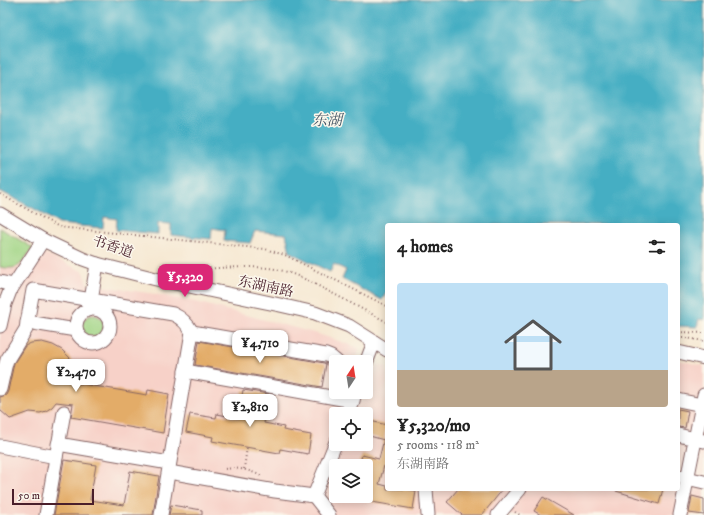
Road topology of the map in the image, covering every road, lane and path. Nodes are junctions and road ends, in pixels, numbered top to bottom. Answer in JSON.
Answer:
{"nodes":[{"id":1,"x":0,"y":194,"type":"edge"},
{"id":2,"x":0,"y":214,"type":"edge"},
{"id":3,"x":43,"y":240,"type":"junction"},
{"id":4,"x":101,"y":265,"type":"junction"},
{"id":5,"x":168,"y":269,"type":"dead end"},
{"id":6,"x":0,"y":282,"type":"edge"},
{"id":7,"x":13,"y":285,"type":"junction"},
{"id":8,"x":96,"y":303,"type":"junction"},
{"id":9,"x":385,"y":305,"type":"edge"},
{"id":10,"x":385,"y":321,"type":"edge"},
{"id":11,"x":27,"y":322,"type":"junction"},
{"id":12,"x":0,"y":326,"type":"edge"},
{"id":13,"x":76,"y":330,"type":"junction"},
{"id":14,"x":192,"y":332,"type":"junction"},
{"id":15,"x":680,"y":332,"type":"edge"},
{"id":16,"x":704,"y":333,"type":"edge"},
{"id":17,"x":680,"y":338,"type":"edge"},
{"id":18,"x":704,"y":340,"type":"edge"},
{"id":19,"x":374,"y":342,"type":"junction"},
{"id":20,"x":385,"y":349,"type":"edge"},
{"id":21,"x":680,"y":352,"type":"edge"},
{"id":22,"x":369,"y":355,"type":"edge"},
{"id":23,"x":329,"y":356,"type":"edge"},
{"id":24,"x":704,"y":358,"type":"edge"},
{"id":25,"x":185,"y":371,"type":"junction"},
{"id":26,"x":0,"y":389,"type":"edge"},
{"id":27,"x":329,"y":394,"type":"edge"},
{"id":28,"x":703,"y":398,"type":"edge"},
{"id":29,"x":680,"y":400,"type":"edge"},
{"id":30,"x":64,"y":412,"type":"dead end"},
{"id":31,"x":680,"y":436,"type":"edge"},
{"id":32,"x":699,"y":440,"type":"edge"},
{"id":33,"x":0,"y":446,"type":"edge"},
{"id":34,"x":247,"y":447,"type":"dead end"},
{"id":35,"x":57,"y":450,"type":"junction"},
{"id":36,"x":332,"y":451,"type":"edge"},
{"id":37,"x":169,"y":467,"type":"junction"},
{"id":38,"x":244,"y":469,"type":"dead end"},
{"id":39,"x":682,"y":477,"type":"edge"},
{"id":40,"x":704,"y":482,"type":"edge"},
{"id":41,"x":426,"y":491,"type":"edge"},
{"id":42,"x":518,"y":491,"type":"edge"},
{"id":43,"x":314,"y":496,"type":"junction"},
{"id":44,"x":46,"y":515,"type":"edge"},
{"id":45,"x":161,"y":515,"type":"edge"},
{"id":46,"x":329,"y":515,"type":"edge"},
{"id":47,"x":428,"y":515,"type":"edge"},
{"id":48,"x":498,"y":515,"type":"edge"},
{"id":49,"x":680,"y":515,"type":"edge"}],
"edges":[{"from":1,"to":9,"type":"path"},
{"from":2,"to":3,"type":"street","name":"东湖南路"},
{"from":3,"to":4,"type":"street","name":"东湖南路"},
{"from":3,"to":7,"type":"street"},
{"from":4,"to":8,"type":"street"},
{"from":4,"to":19,"type":"street","name":"东湖南路"},
{"from":5,"to":10,"type":"path"},
{"from":6,"to":7,"type":"street"},
{"from":7,"to":12,"type":"street"},
{"from":8,"to":11,"type":"street"},
{"from":8,"to":13,"type":"street"},
{"from":8,"to":13,"type":"street"},
{"from":8,"to":14,"type":"street"},
{"from":11,"to":13,"type":"street"},
{"from":11,"to":26,"type":"street"},
{"from":14,"to":23,"type":"street"},
{"from":14,"to":25,"type":"street"},
{"from":15,"to":16,"type":"path"},
{"from":17,"to":18,"type":"path"},
{"from":19,"to":20,"type":"street","name":"东湖南路"},
{"from":19,"to":22,"type":"street"},
{"from":21,"to":24,"type":"street"},
{"from":25,"to":27,"type":"street"},
{"from":25,"to":37,"type":"street"},
{"from":28,"to":29,"type":"street"},
{"from":28,"to":32,"type":"street"},
{"from":30,"to":35,"type":"street"},
{"from":31,"to":32,"type":"street"},
{"from":32,"to":39,"type":"street"},
{"from":33,"to":35,"type":"street"},
{"from":34,"to":38,"type":"path"},
{"from":35,"to":37,"type":"street"},
{"from":35,"to":44,"type":"street"},
{"from":36,"to":43,"type":"street"},
{"from":37,"to":43,"type":"street"},
{"from":37,"to":45,"type":"street"},
{"from":39,"to":40,"type":"street"},
{"from":39,"to":49,"type":"street"},
{"from":41,"to":47,"type":"street"},
{"from":42,"to":48,"type":"street"},
{"from":43,"to":46,"type":"street"}]}
